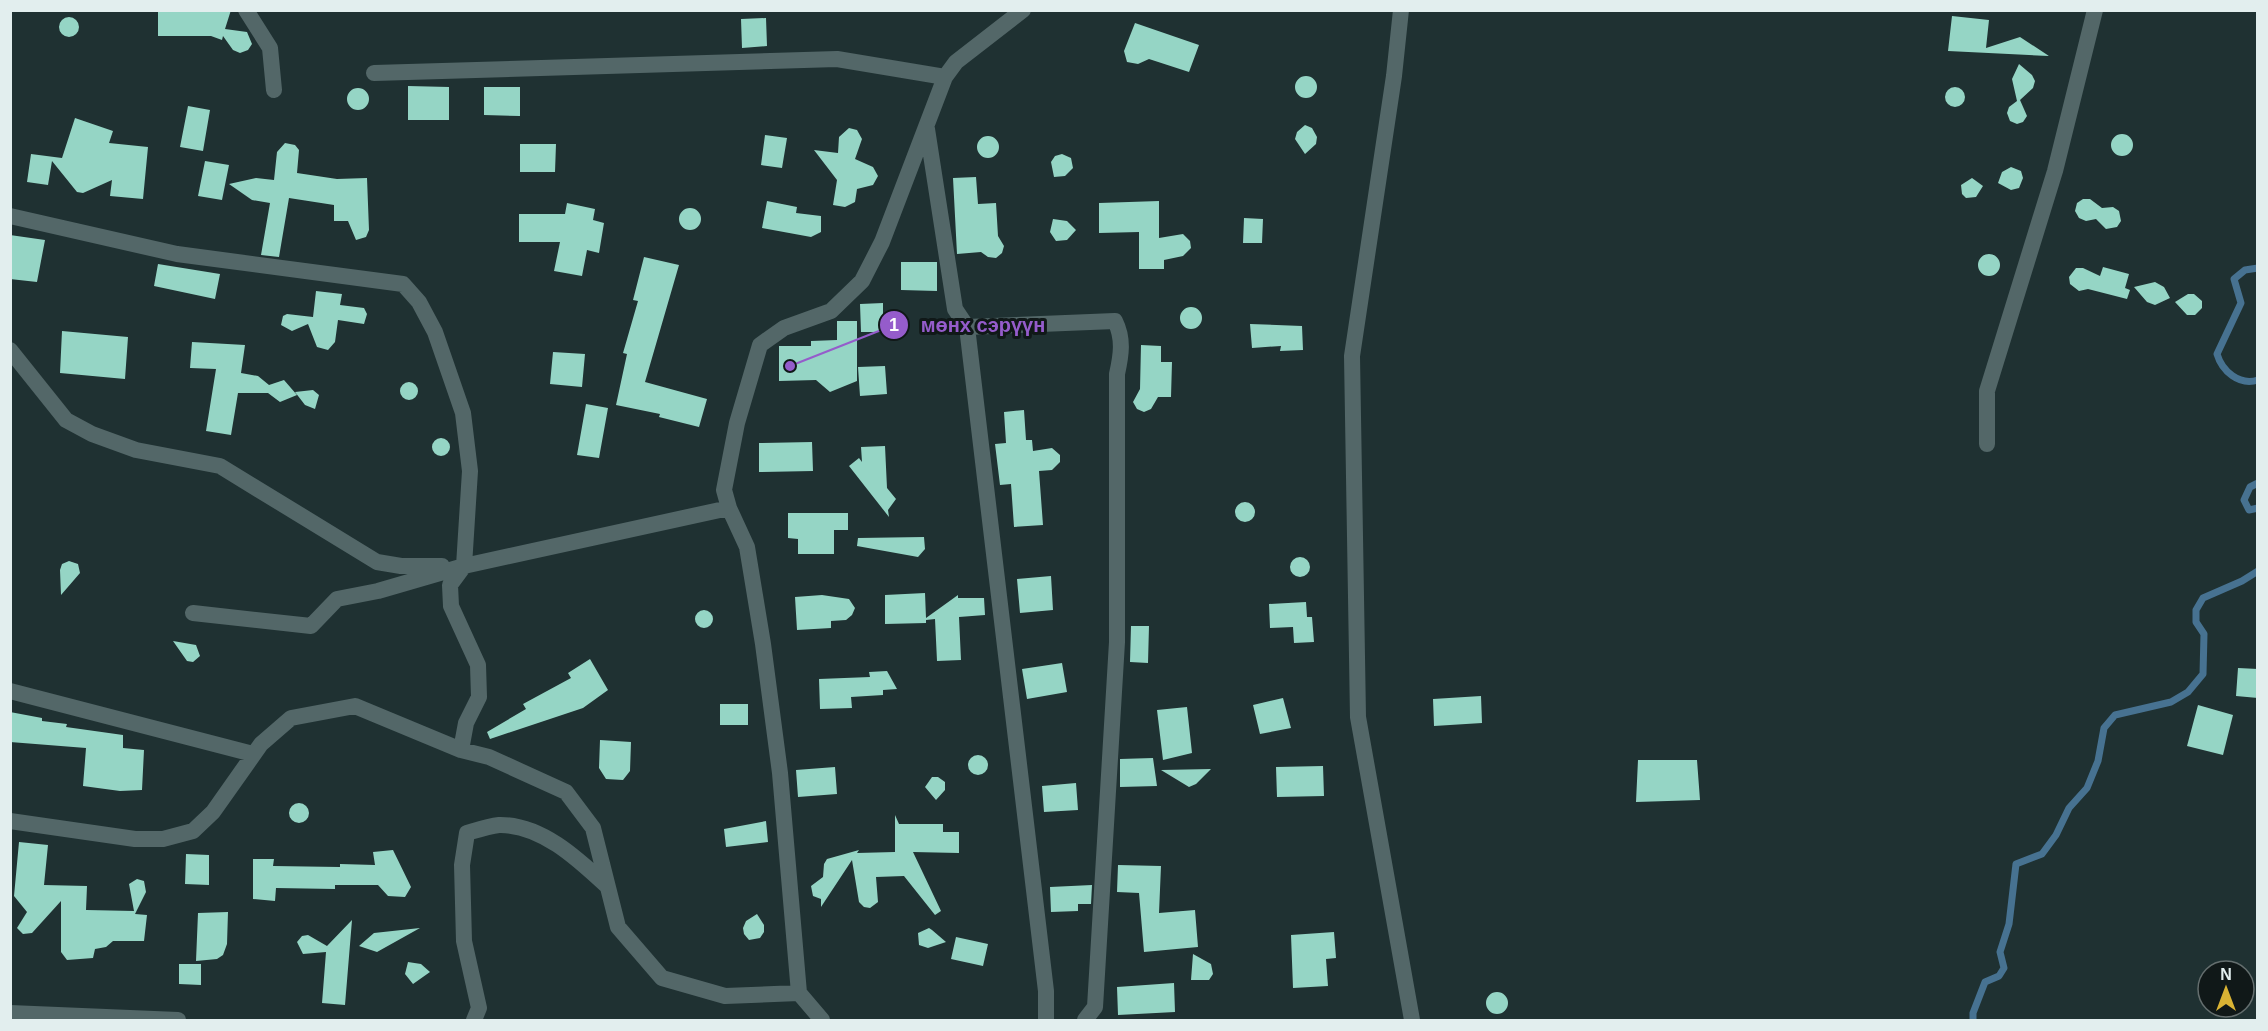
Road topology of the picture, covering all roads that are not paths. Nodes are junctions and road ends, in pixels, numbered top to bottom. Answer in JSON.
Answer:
{"nodes":[{"id":1,"x":246,"y":10,"type":"edge"},
{"id":2,"x":1023,"y":10,"type":"edge"},
{"id":3,"x":1401,"y":10,"type":"edge"},
{"id":4,"x":2095,"y":10,"type":"edge"},
{"id":5,"x":374,"y":73,"type":"dead end"},
{"id":6,"x":945,"y":77,"type":"junction"},
{"id":7,"x":274,"y":90,"type":"dead end"},
{"id":8,"x":927,"y":128,"type":"junction"},
{"id":9,"x":10,"y":216,"type":"edge"},
{"id":10,"x":967,"y":327,"type":"junction"},
{"id":11,"x":10,"y":350,"type":"edge"},
{"id":12,"x":1987,"y":444,"type":"dead end"},
{"id":13,"x":729,"y":508,"type":"junction"},
{"id":14,"x":464,"y":566,"type":"junction"},
{"id":15,"x":193,"y":613,"type":"dead end"},
{"id":16,"x":10,"y":691,"type":"edge"},
{"id":17,"x":461,"y":750,"type":"junction"},
{"id":18,"x":253,"y":754,"type":"junction"},
{"id":19,"x":10,"y":820,"type":"edge"},
{"id":20,"x":618,"y":927,"type":"junction"},
{"id":21,"x":799,"y":993,"type":"junction"},
{"id":22,"x":10,"y":1013,"type":"edge"},
{"id":23,"x":178,"y":1020,"type":"edge"},
{"id":24,"x":474,"y":1020,"type":"edge"},
{"id":25,"x":822,"y":1020,"type":"edge"},
{"id":26,"x":1046,"y":1020,"type":"edge"},
{"id":27,"x":1085,"y":1020,"type":"edge"},
{"id":28,"x":1412,"y":1020,"type":"edge"}],
"edges":[{"from":1,"to":7,"type":"street"},
{"from":2,"to":6,"type":"street"},
{"from":3,"to":28,"type":"street"},
{"from":4,"to":12,"type":"street"},
{"from":5,"to":6,"type":"street"},
{"from":6,"to":8,"type":"street"},
{"from":8,"to":10,"type":"street"},
{"from":8,"to":13,"type":"street"},
{"from":9,"to":14,"type":"street"},
{"from":10,"to":26,"type":"street"},
{"from":10,"to":27,"type":"street"},
{"from":11,"to":14,"type":"street"},
{"from":13,"to":14,"type":"street"},
{"from":13,"to":21,"type":"street"},
{"from":14,"to":15,"type":"street"},
{"from":14,"to":17,"type":"street"},
{"from":16,"to":18,"type":"street"},
{"from":17,"to":18,"type":"street"},
{"from":17,"to":20,"type":"street"},
{"from":18,"to":19,"type":"street"},
{"from":20,"to":21,"type":"street"},
{"from":20,"to":24,"type":"street"},
{"from":21,"to":25,"type":"street"},
{"from":22,"to":23,"type":"street"}]}
